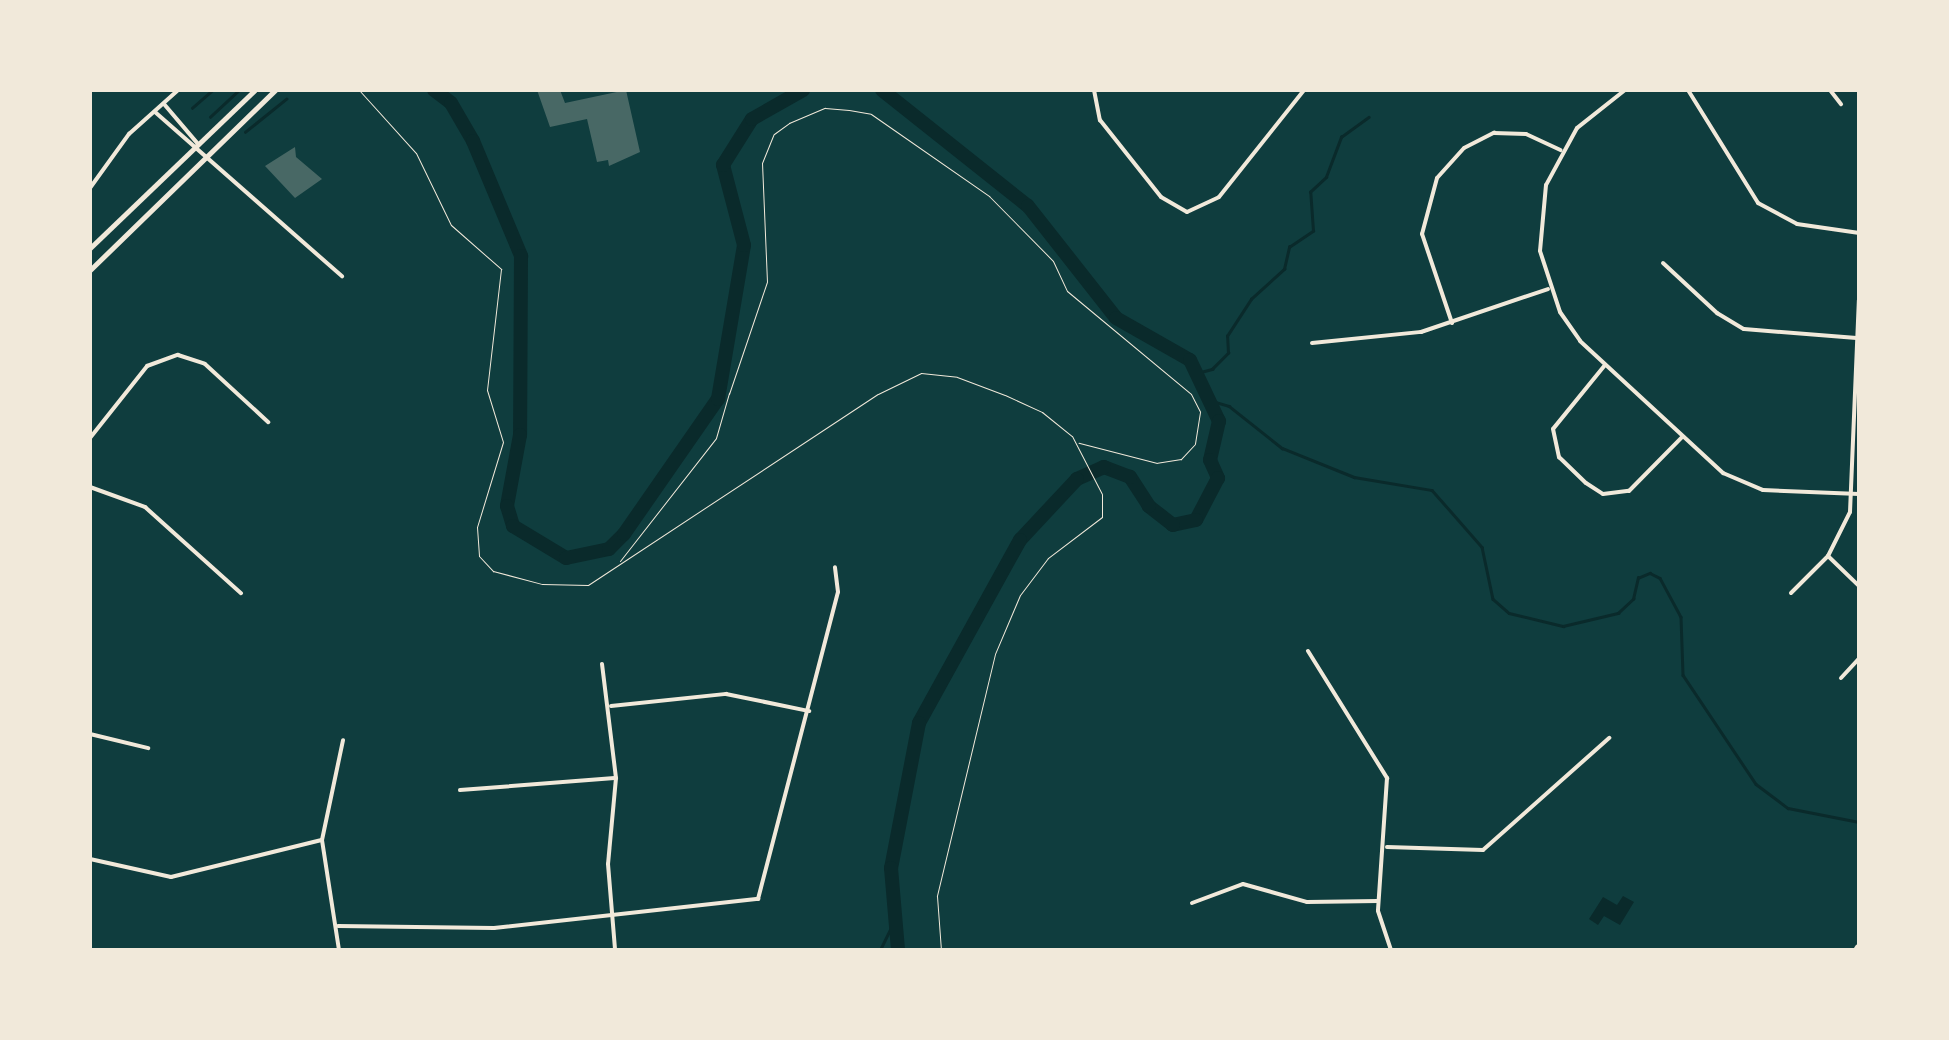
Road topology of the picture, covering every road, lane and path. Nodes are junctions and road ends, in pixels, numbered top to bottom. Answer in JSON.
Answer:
{"nodes":[{"id":1,"x":178,"y":90,"type":"edge"},
{"id":2,"x":254,"y":90,"type":"edge"},
{"id":3,"x":275,"y":90,"type":"edge"},
{"id":4,"x":359,"y":90,"type":"edge"},
{"id":5,"x":1094,"y":90,"type":"edge"},
{"id":6,"x":1304,"y":90,"type":"edge"},
{"id":7,"x":1624,"y":90,"type":"edge"},
{"id":8,"x":1688,"y":90,"type":"edge"},
{"id":9,"x":1830,"y":90,"type":"edge"},
{"id":10,"x":164,"y":104,"type":"junction"},
{"id":11,"x":1840,"y":104,"type":"dead end"},
{"id":12,"x":155,"y":112,"type":"junction"},
{"id":13,"x":198,"y":144,"type":"junction"},
{"id":14,"x":1561,"y":150,"type":"junction"},
{"id":15,"x":209,"y":155,"type":"junction"},
{"id":16,"x":90,"y":188,"type":"edge"},
{"id":17,"x":1859,"y":233,"type":"edge"},
{"id":18,"x":90,"y":248,"type":"edge"},
{"id":19,"x":1663,"y":263,"type":"dead end"},
{"id":20,"x":90,"y":270,"type":"edge"},
{"id":21,"x":342,"y":276,"type":"dead end"},
{"id":22,"x":1548,"y":289,"type":"junction"},
{"id":23,"x":1859,"y":300,"type":"edge"},
{"id":24,"x":1452,"y":323,"type":"junction"},
{"id":25,"x":1857,"y":338,"type":"edge"},
{"id":26,"x":1312,"y":343,"type":"dead end"},
{"id":27,"x":1605,"y":365,"type":"junction"},
{"id":28,"x":268,"y":422,"type":"dead end"},
{"id":29,"x":1682,"y":437,"type":"junction"},
{"id":30,"x":90,"y":438,"type":"edge"},
{"id":31,"x":1076,"y":442,"type":"junction"},
{"id":32,"x":90,"y":488,"type":"edge"},
{"id":33,"x":1852,"y":494,"type":"junction"},
{"id":34,"x":1859,"y":494,"type":"edge"},
{"id":35,"x":90,"y":540,"type":"edge"},
{"id":36,"x":1828,"y":556,"type":"junction"},
{"id":37,"x":619,"y":563,"type":"junction"},
{"id":38,"x":835,"y":566,"type":"dead end"},
{"id":39,"x":1859,"y":586,"type":"edge"},
{"id":40,"x":241,"y":593,"type":"dead end"},
{"id":41,"x":1792,"y":593,"type":"dead end"},
{"id":42,"x":90,"y":603,"type":"edge"},
{"id":43,"x":1308,"y":651,"type":"dead end"},
{"id":44,"x":1859,"y":658,"type":"edge"},
{"id":45,"x":602,"y":664,"type":"dead end"},
{"id":46,"x":1840,"y":678,"type":"dead end"},
{"id":47,"x":611,"y":706,"type":"junction"},
{"id":48,"x":809,"y":711,"type":"junction"},
{"id":49,"x":90,"y":734,"type":"edge"},
{"id":50,"x":1609,"y":738,"type":"dead end"},
{"id":51,"x":342,"y":740,"type":"dead end"},
{"id":52,"x":148,"y":748,"type":"dead end"},
{"id":53,"x":616,"y":778,"type":"junction"},
{"id":54,"x":460,"y":790,"type":"dead end"},
{"id":55,"x":322,"y":840,"type":"junction"},
{"id":56,"x":1386,"y":847,"type":"junction"},
{"id":57,"x":90,"y":858,"type":"edge"},
{"id":58,"x":1378,"y":901,"type":"junction"},
{"id":59,"x":1192,"y":903,"type":"dead end"},
{"id":60,"x":610,"y":916,"type":"junction"},
{"id":61,"x":338,"y":926,"type":"junction"},
{"id":62,"x":339,"y":950,"type":"edge"},
{"id":63,"x":615,"y":950,"type":"edge"},
{"id":64,"x":941,"y":950,"type":"edge"},
{"id":65,"x":1391,"y":950,"type":"edge"}],
"edges":[{"from":1,"to":10,"type":"street"},
{"from":2,"to":13,"type":"main road"},
{"from":3,"to":15,"type":"main road"},
{"from":4,"to":37,"type":"path"},
{"from":5,"to":6,"type":"street"},
{"from":7,"to":14,"type":"street"},
{"from":8,"to":17,"type":"street"},
{"from":9,"to":11,"type":"street"},
{"from":10,"to":12,"type":"street"},
{"from":10,"to":13,"type":"street"},
{"from":12,"to":13,"type":"street"},
{"from":12,"to":16,"type":"street"},
{"from":13,"to":15,"type":"street"},
{"from":13,"to":18,"type":"main road"},
{"from":14,"to":22,"type":"street"},
{"from":14,"to":24,"type":"street"},
{"from":15,"to":20,"type":"main road"},
{"from":15,"to":21,"type":"street"},
{"from":19,"to":25,"type":"street"},
{"from":22,"to":24,"type":"street"},
{"from":22,"to":27,"type":"street"},
{"from":23,"to":25,"type":"street"},
{"from":24,"to":26,"type":"street"},
{"from":25,"to":33,"type":"street"},
{"from":27,"to":29,"type":"street"},
{"from":27,"to":29,"type":"street"},
{"from":28,"to":30,"type":"street"},
{"from":29,"to":33,"type":"street"},
{"from":31,"to":37,"type":"path"},
{"from":31,"to":37,"type":"path"},
{"from":31,"to":64,"type":"path"},
{"from":32,"to":40,"type":"street"},
{"from":33,"to":34,"type":"street"},
{"from":33,"to":36,"type":"street"},
{"from":35,"to":42,"type":"street"},
{"from":36,"to":39,"type":"street"},
{"from":36,"to":41,"type":"street"},
{"from":38,"to":48,"type":"street"},
{"from":43,"to":56,"type":"street"},
{"from":44,"to":46,"type":"street"},
{"from":45,"to":47,"type":"street"},
{"from":47,"to":48,"type":"street"},
{"from":47,"to":53,"type":"street"},
{"from":48,"to":60,"type":"street"},
{"from":49,"to":52,"type":"street"},
{"from":50,"to":56,"type":"street"},
{"from":51,"to":55,"type":"street"},
{"from":53,"to":54,"type":"street"},
{"from":53,"to":60,"type":"street"},
{"from":55,"to":57,"type":"street"},
{"from":55,"to":61,"type":"street"},
{"from":56,"to":58,"type":"street"},
{"from":58,"to":59,"type":"street"},
{"from":58,"to":65,"type":"street"},
{"from":60,"to":61,"type":"street"},
{"from":60,"to":63,"type":"street"},
{"from":61,"to":62,"type":"street"}]}
